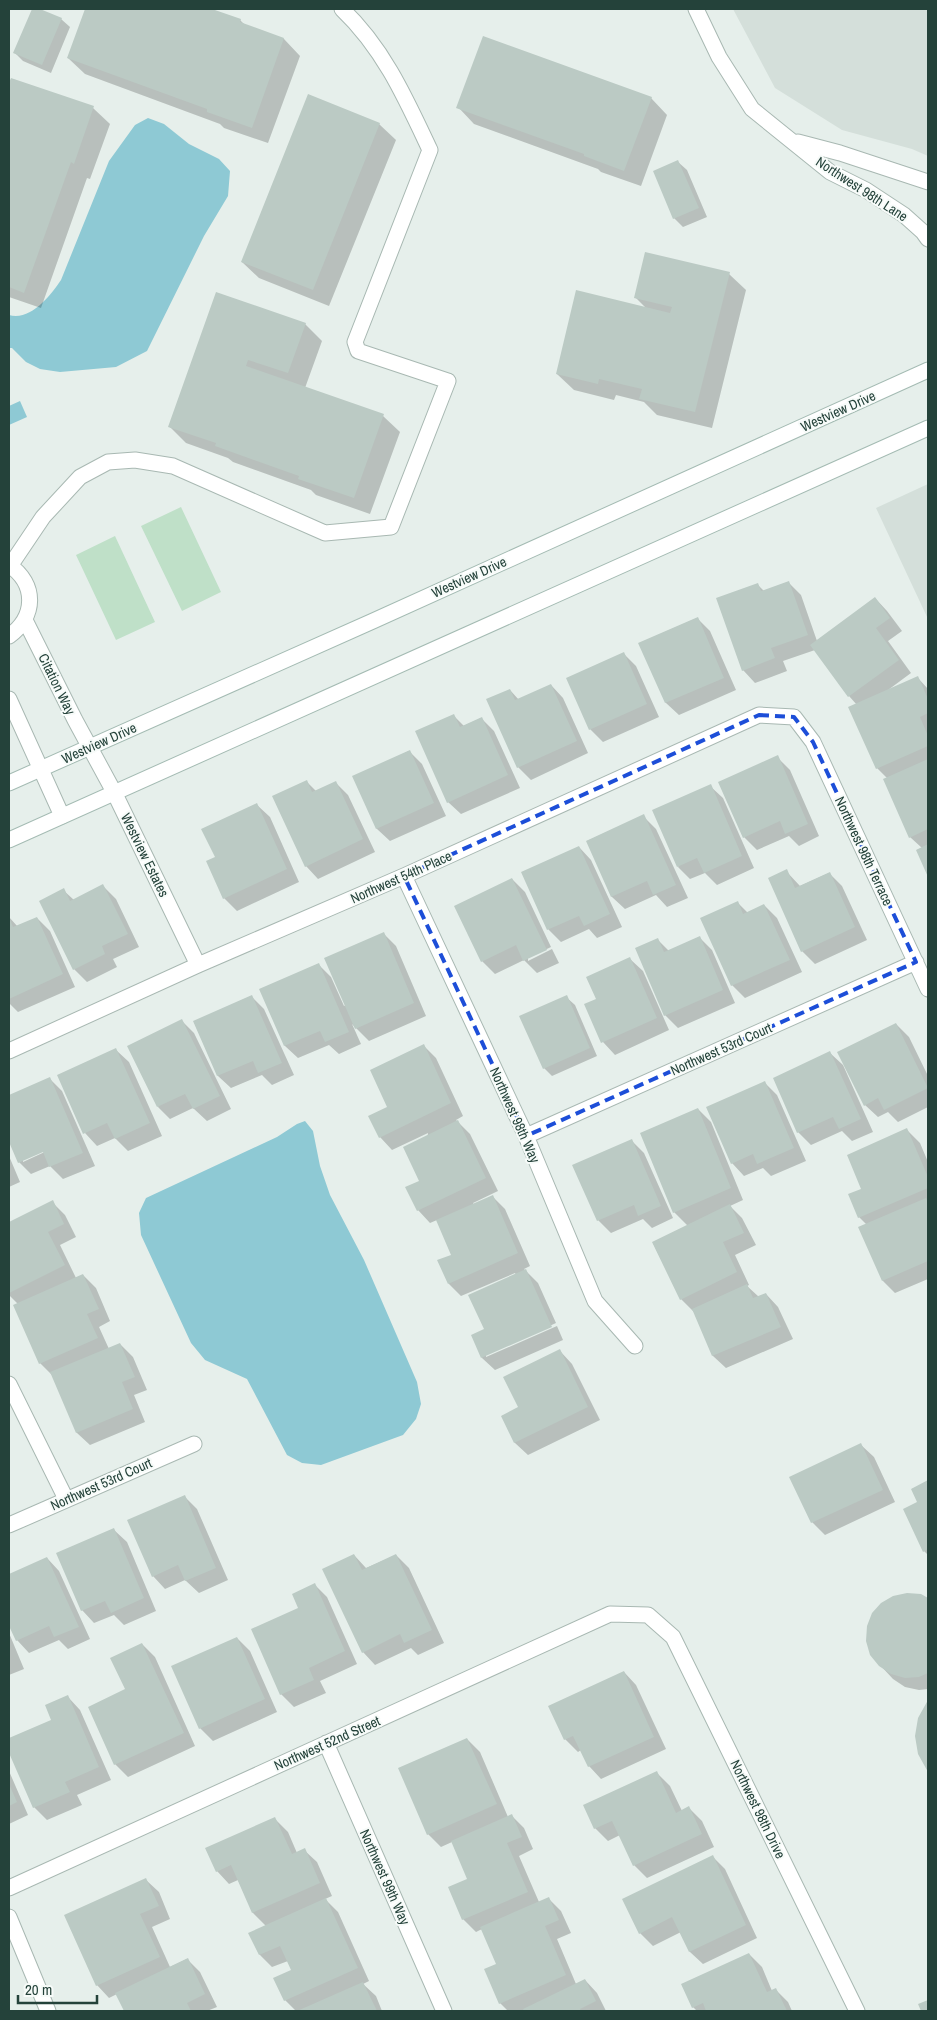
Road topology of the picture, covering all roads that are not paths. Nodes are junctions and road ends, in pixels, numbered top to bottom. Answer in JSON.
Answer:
{"nodes":[{"id":1,"x":342,"y":9,"type":"edge"},
{"id":2,"x":696,"y":9,"type":"edge"},
{"id":3,"x":794,"y":141,"type":"junction"},
{"id":4,"x":928,"y":182,"type":"edge"},
{"id":5,"x":928,"y":239,"type":"edge"},
{"id":6,"x":928,"y":370,"type":"edge"},
{"id":7,"x":928,"y":428,"type":"edge"},
{"id":8,"x":9,"y":565,"type":"edge"},
{"id":9,"x":25,"y":620,"type":"junction"},
{"id":10,"x":9,"y":636,"type":"edge"},
{"id":11,"x":9,"y":699,"type":"edge"},
{"id":12,"x":794,"y":717,"type":"joint"},
{"id":13,"x":90,"y":747,"type":"junction"},
{"id":14,"x":40,"y":768,"type":"junction"},
{"id":15,"x":9,"y":782,"type":"edge"},
{"id":16,"x":114,"y":792,"type":"junction"},
{"id":17,"x":62,"y":816,"type":"junction"},
{"id":18,"x":9,"y":840,"type":"edge"},
{"id":19,"x":404,"y":876,"type":"junction"},
{"id":20,"x":916,"y":962,"type":"junction"},
{"id":21,"x":198,"y":965,"type":"junction"},
{"id":22,"x":928,"y":989,"type":"edge"},
{"id":23,"x":9,"y":1051,"type":"edge"},
{"id":24,"x":526,"y":1136,"type":"junction"},
{"id":25,"x":635,"y":1346,"type":"dead end"},
{"id":26,"x":9,"y":1384,"type":"edge"},
{"id":27,"x":194,"y":1444,"type":"dead end"},
{"id":28,"x":66,"y":1500,"type":"junction"},
{"id":29,"x":9,"y":1525,"type":"edge"},
{"id":30,"x":648,"y":1615,"type":"joint"},
{"id":31,"x":326,"y":1743,"type":"junction"},
{"id":32,"x":9,"y":1888,"type":"edge"},
{"id":33,"x":9,"y":1917,"type":"edge"},
{"id":34,"x":48,"y":2011,"type":"edge"},
{"id":35,"x":444,"y":2011,"type":"edge"},
{"id":36,"x":857,"y":2011,"type":"edge"}],
"edges":[{"from":1,"to":8,"type":"street"},
{"from":2,"to":3,"type":"street","name":"Northwest 98th Lane"},
{"from":3,"to":4,"type":"street","name":"Northwest 98th Lane"},
{"from":3,"to":5,"type":"street","name":"Northwest 98th Lane"},
{"from":6,"to":13,"type":"street","name":"Westview Drive"},
{"from":7,"to":16,"type":"street"},
{"from":8,"to":9,"type":"street"},
{"from":9,"to":10,"type":"street"},
{"from":9,"to":13,"type":"street","name":"Citation Way"},
{"from":11,"to":14,"type":"street"},
{"from":12,"to":19,"type":"street","name":"Northwest 54th Place"},
{"from":12,"to":20,"type":"street","name":"Northwest 98th Terrace"},
{"from":13,"to":14,"type":"street","name":"Westview Drive"},
{"from":13,"to":16,"type":"street","name":"Westview Estates"},
{"from":14,"to":15,"type":"street","name":"Westview Drive"},
{"from":14,"to":17,"type":"street"},
{"from":16,"to":17,"type":"street"},
{"from":16,"to":21,"type":"street","name":"Westview Estates"},
{"from":17,"to":18,"type":"street"},
{"from":19,"to":21,"type":"street","name":"Northwest 54th Place"},
{"from":19,"to":24,"type":"street","name":"Northwest 98th Way"},
{"from":20,"to":22,"type":"street","name":"Northwest 98th Terrace"},
{"from":20,"to":24,"type":"street","name":"Northwest 53rd Court"},
{"from":21,"to":23,"type":"street","name":"Northwest 54th Place"},
{"from":24,"to":25,"type":"street","name":"Northwest 98th Way"},
{"from":26,"to":28,"type":"street"},
{"from":27,"to":28,"type":"street","name":"Northwest 53rd Court"},
{"from":28,"to":29,"type":"street","name":"Northwest 53rd Court"},
{"from":30,"to":31,"type":"street","name":"Northwest 52nd Street"},
{"from":30,"to":36,"type":"street","name":"Northwest 98th Drive"},
{"from":31,"to":32,"type":"street","name":"Northwest 52nd Street"},
{"from":31,"to":35,"type":"street","name":"Northwest 99th Way"},
{"from":33,"to":34,"type":"street"}]}
